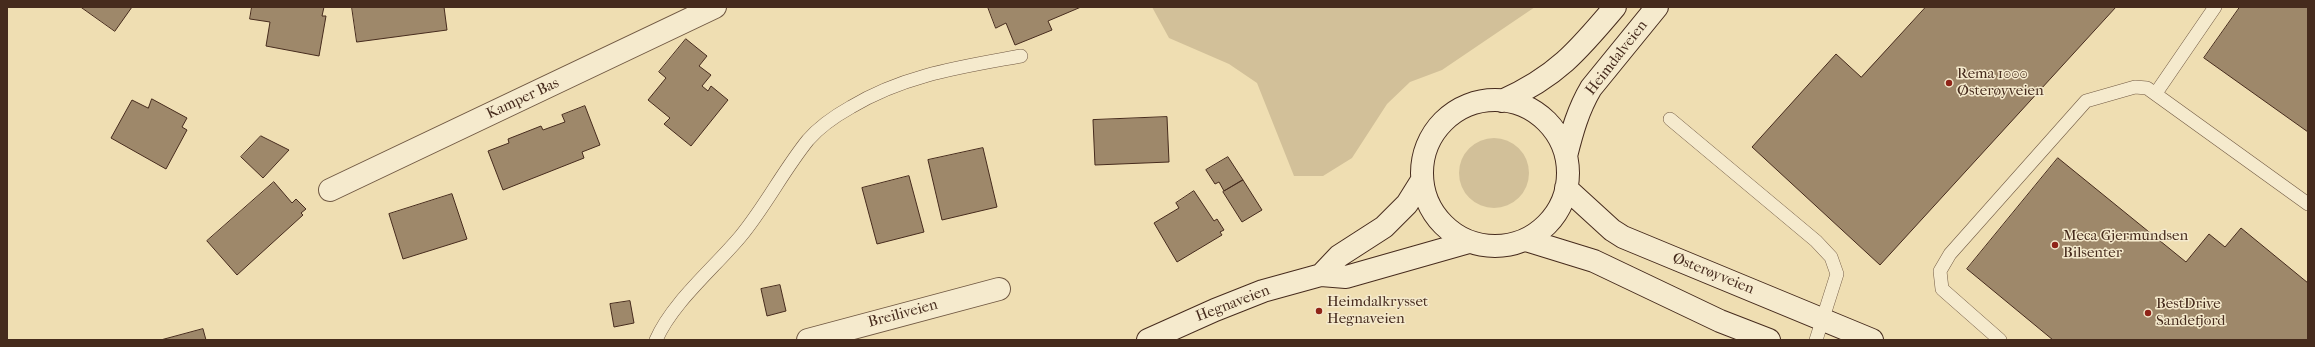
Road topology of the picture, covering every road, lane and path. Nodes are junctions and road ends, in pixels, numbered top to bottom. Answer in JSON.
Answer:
{"nodes":[{"id":1,"x":716,"y":7,"type":"edge"},
{"id":2,"x":1615,"y":7,"type":"edge"},
{"id":3,"x":1657,"y":7,"type":"edge"},
{"id":4,"x":2215,"y":7,"type":"edge"},
{"id":5,"x":1021,"y":56,"type":"dead end"},
{"id":6,"x":2156,"y":93,"type":"junction"},
{"id":7,"x":1502,"y":101,"type":"junction"},
{"id":8,"x":1670,"y":119,"type":"dead end"},
{"id":9,"x":1566,"y":156,"type":"junction"},
{"id":10,"x":1422,"y":180,"type":"junction"},
{"id":11,"x":1566,"y":188,"type":"junction"},
{"id":12,"x":330,"y":190,"type":"dead end"},
{"id":13,"x":2308,"y":204,"type":"edge"},
{"id":14,"x":1526,"y":240,"type":"junction"},
{"id":15,"x":1469,"y":242,"type":"junction"},
{"id":16,"x":1321,"y":275,"type":"junction"},
{"id":17,"x":998,"y":289,"type":"dead end"},
{"id":18,"x":1823,"y":318,"type":"junction"},
{"id":19,"x":656,"y":340,"type":"edge"},
{"id":20,"x":808,"y":340,"type":"edge"},
{"id":21,"x":1148,"y":340,"type":"edge"},
{"id":22,"x":1769,"y":340,"type":"edge"},
{"id":23,"x":1816,"y":340,"type":"edge"},
{"id":24,"x":1872,"y":340,"type":"edge"},
{"id":25,"x":2000,"y":340,"type":"edge"}],
"edges":[{"from":1,"to":12,"type":"main road","name":"Kamper Bas"},
{"from":2,"to":7,"type":"main road"},
{"from":3,"to":9,"type":"main road","name":"Heimdalveien"},
{"from":4,"to":6,"type":"lane"},
{"from":5,"to":19,"type":"lane"},
{"from":6,"to":13,"type":"lane"},
{"from":6,"to":25,"type":"lane"},
{"from":7,"to":9,"type":"main road"},
{"from":7,"to":10,"type":"main road"},
{"from":8,"to":18,"type":"lane"},
{"from":9,"to":11,"type":"main road"},
{"from":10,"to":15,"type":"main road"},
{"from":10,"to":16,"type":"main road"},
{"from":11,"to":14,"type":"main road"},
{"from":11,"to":18,"type":"main road","name":"Østerøyveien"},
{"from":14,"to":15,"type":"main road"},
{"from":14,"to":22,"type":"main road"},
{"from":15,"to":16,"type":"main road","name":"Hegnaveien"},
{"from":16,"to":21,"type":"main road","name":"Hegnaveien"},
{"from":17,"to":20,"type":"main road","name":"Breiliveien"},
{"from":18,"to":23,"type":"lane"},
{"from":18,"to":24,"type":"main road","name":"Østerøyveien"}]}
